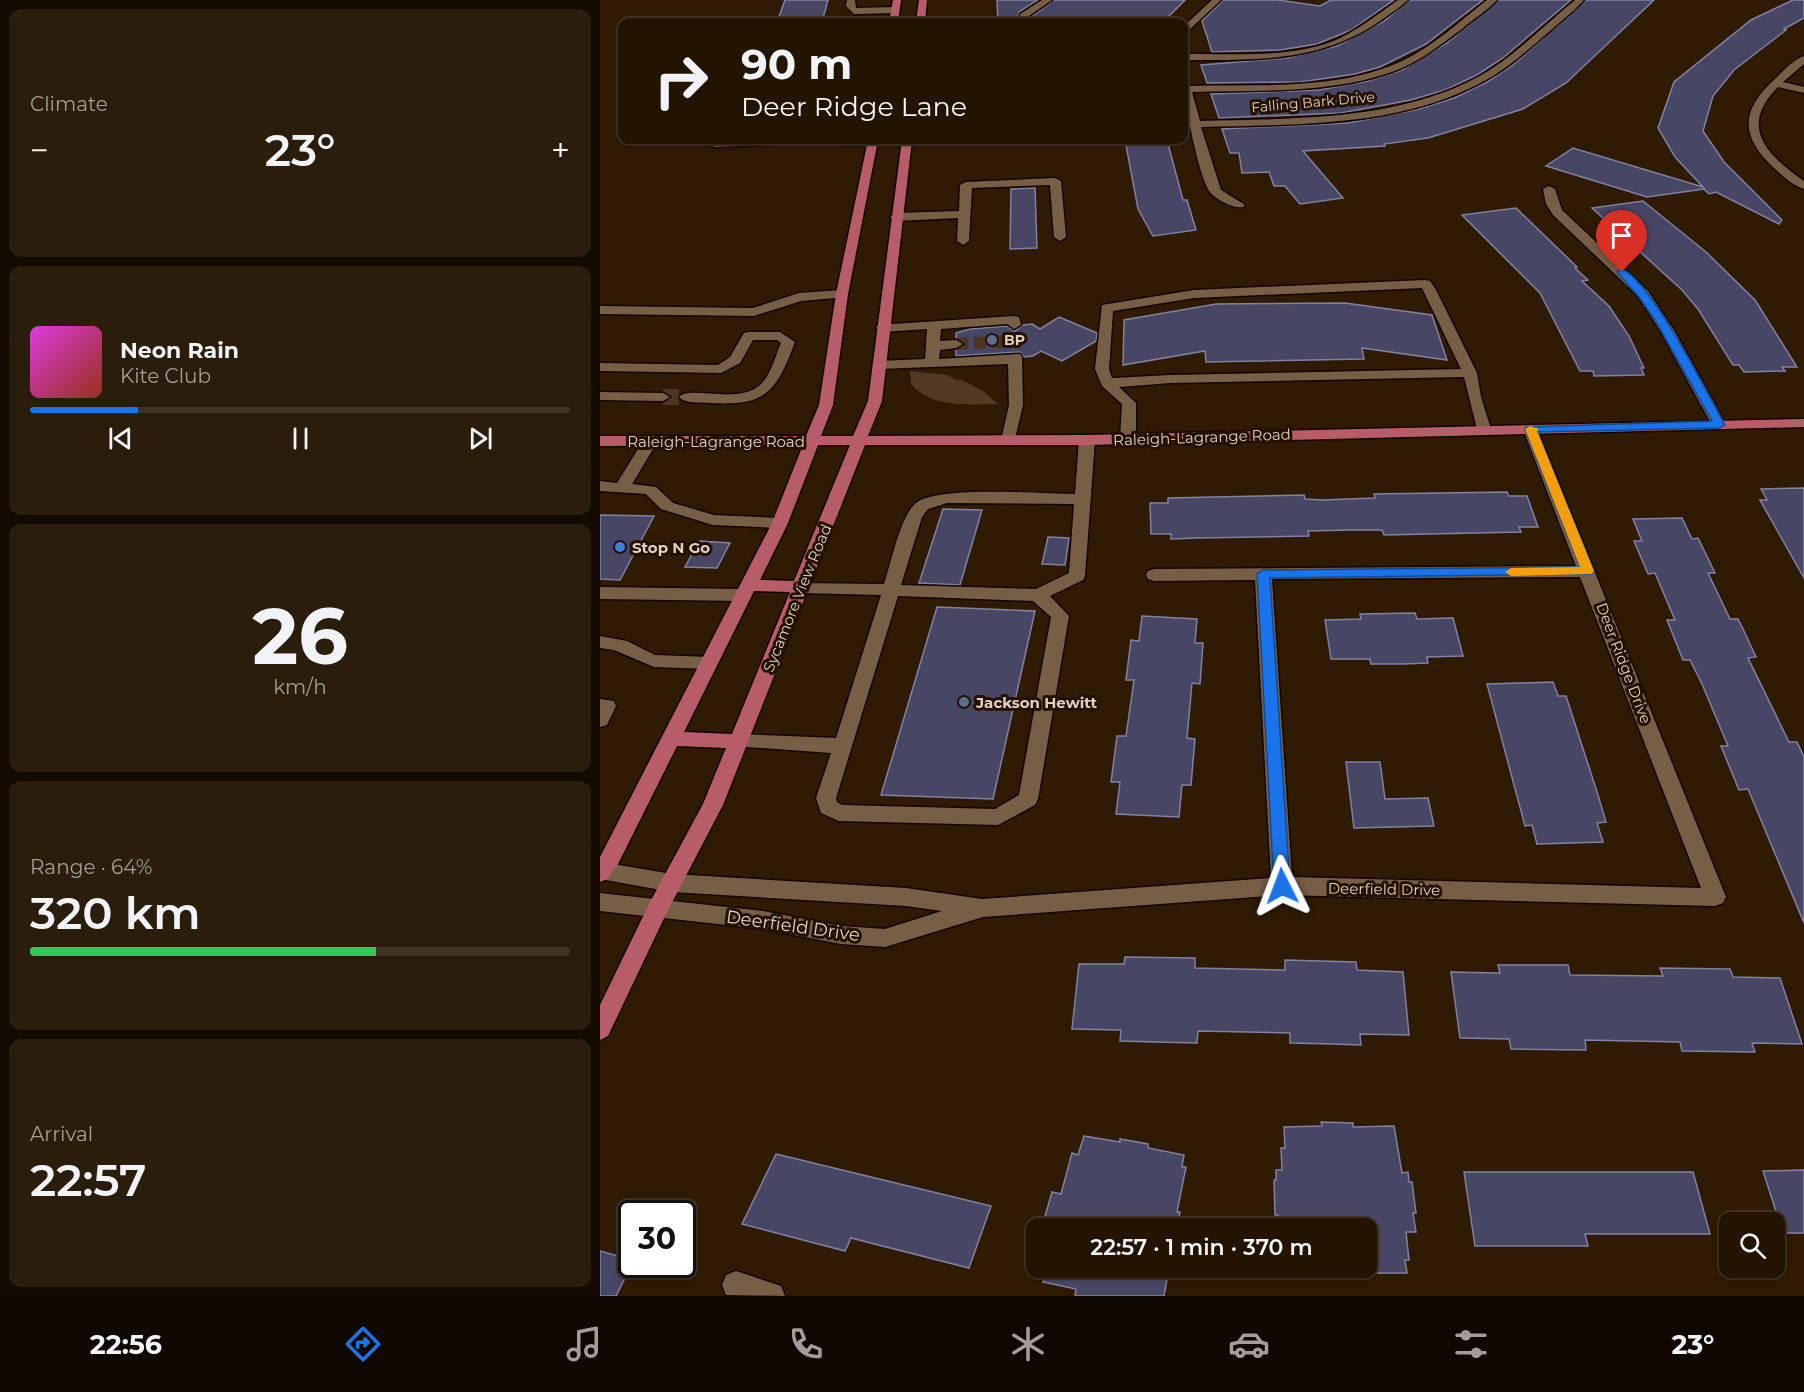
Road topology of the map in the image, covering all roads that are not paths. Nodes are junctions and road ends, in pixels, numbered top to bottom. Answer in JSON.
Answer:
{"nodes":[{"id":1,"x":851,"y":0,"type":"edge"},
{"id":2,"x":897,"y":0,"type":"edge"},
{"id":3,"x":923,"y":0,"type":"edge"},
{"id":4,"x":1048,"y":0,"type":"edge"},
{"id":5,"x":1217,"y":0,"type":"edge"},
{"id":6,"x":1404,"y":0,"type":"edge"},
{"id":7,"x":1493,"y":0,"type":"edge"},
{"id":8,"x":1580,"y":0,"type":"edge"},
{"id":9,"x":896,"y":10,"type":"junction"},
{"id":10,"x":1023,"y":16,"type":"dead end"},
{"id":11,"x":895,"y":18,"type":"edge"},
{"id":12,"x":921,"y":18,"type":"edge"},
{"id":13,"x":1188,"y":26,"type":"edge"},
{"id":14,"x":1188,"y":57,"type":"edge"},
{"id":15,"x":1804,"y":59,"type":"edge"},
{"id":16,"x":1778,"y":84,"type":"junction"},
{"id":17,"x":1188,"y":85,"type":"edge"},
{"id":18,"x":1804,"y":90,"type":"edge"},
{"id":19,"x":1188,"y":96,"type":"edge"},
{"id":20,"x":1196,"y":124,"type":"junction"},
{"id":21,"x":872,"y":144,"type":"edge"},
{"id":22,"x":906,"y":144,"type":"edge"},
{"id":23,"x":1804,"y":186,"type":"edge"},
{"id":24,"x":1549,"y":189,"type":"dead end"},
{"id":25,"x":1239,"y":205,"type":"dead end"},
{"id":26,"x":964,"y":214,"type":"junction"},
{"id":27,"x":896,"y":217,"type":"junction"},
{"id":28,"x":1060,"y":237,"type":"dead end"},
{"id":29,"x":963,"y":241,"type":"dead end"},
{"id":30,"x":842,"y":294,"type":"junction"},
{"id":31,"x":600,"y":310,"type":"edge"},
{"id":32,"x":934,"y":325,"type":"junction"},
{"id":33,"x":1014,"y":325,"type":"dead end"},
{"id":34,"x":883,"y":328,"type":"junction"},
{"id":35,"x":956,"y":344,"type":"tunnel mouth"},
{"id":36,"x":933,"y":346,"type":"junction"},
{"id":37,"x":932,"y":363,"type":"junction"},
{"id":38,"x":879,"y":365,"type":"junction"},
{"id":39,"x":600,"y":367,"type":"edge"},
{"id":40,"x":1470,"y":373,"type":"junction"},
{"id":41,"x":1107,"y":382,"type":"junction"},
{"id":42,"x":600,"y":396,"type":"edge"},
{"id":43,"x":663,"y":397,"type":"tunnel mouth"},
{"id":44,"x":686,"y":397,"type":"tunnel mouth"},
{"id":45,"x":1804,"y":423,"type":"edge"},
{"id":46,"x":1719,"y":425,"type":"junction"},
{"id":47,"x":1484,"y":429,"type":"junction"},
{"id":48,"x":1530,"y":429,"type":"junction"},
{"id":49,"x":1128,"y":439,"type":"junction"},
{"id":50,"x":812,"y":440,"type":"junction"},
{"id":51,"x":861,"y":440,"type":"junction"},
{"id":52,"x":1009,"y":440,"type":"junction"},
{"id":53,"x":1087,"y":440,"type":"junction"},
{"id":54,"x":600,"y":441,"type":"edge"},
{"id":55,"x":650,"y":441,"type":"junction"},
{"id":56,"x":600,"y":486,"type":"edge"},
{"id":57,"x":623,"y":486,"type":"junction"},
{"id":58,"x":1082,"y":499,"type":"junction"},
{"id":59,"x":780,"y":523,"type":"junction"},
{"id":60,"x":1588,"y":571,"type":"junction"},
{"id":61,"x":1263,"y":574,"type":"junction"},
{"id":62,"x":1154,"y":575,"type":"dead end"},
{"id":63,"x":800,"y":587,"type":"junction"},
{"id":64,"x":745,"y":590,"type":"junction"},
{"id":65,"x":891,"y":592,"type":"junction"},
{"id":66,"x":600,"y":593,"type":"edge"},
{"id":67,"x":1038,"y":595,"type":"junction"},
{"id":68,"x":600,"y":642,"type":"edge"},
{"id":69,"x":709,"y":663,"type":"junction"},
{"id":70,"x":600,"y":706,"type":"edge"},
{"id":71,"x":600,"y":720,"type":"edge"},
{"id":72,"x":672,"y":739,"type":"junction"},
{"id":73,"x":739,"y":741,"type":"junction"},
{"id":74,"x":843,"y":746,"type":"junction"},
{"id":75,"x":601,"y":872,"type":"edge"},
{"id":76,"x":672,"y":883,"type":"junction"},
{"id":77,"x":1282,"y":886,"type":"junction"},
{"id":78,"x":1715,"y":897,"type":"joint"},
{"id":79,"x":600,"y":902,"type":"edge"},
{"id":80,"x":658,"y":908,"type":"junction"},
{"id":81,"x":982,"y":908,"type":"junction"},
{"id":82,"x":600,"y":1029,"type":"edge"},
{"id":83,"x":736,"y":1285,"type":"dead end"},
{"id":84,"x":771,"y":1296,"type":"edge"}],
"edges":[{"from":1,"to":9,"type":"street"},
{"from":2,"to":9,"type":"main road"},
{"from":3,"to":12,"type":"main road"},
{"from":4,"to":10,"type":"street"},
{"from":5,"to":13,"type":"street"},
{"from":6,"to":14,"type":"street"},
{"from":7,"to":17,"type":"street"},
{"from":8,"to":20,"type":"street","name":"Falling Bark Drive"},
{"from":9,"to":11,"type":"main road"},
{"from":15,"to":16,"type":"street"},
{"from":16,"to":18,"type":"street"},
{"from":16,"to":23,"type":"street"},
{"from":19,"to":20,"type":"street"},
{"from":20,"to":25,"type":"street"},
{"from":21,"to":30,"type":"main road"},
{"from":22,"to":27,"type":"main road","name":"Sycamore View Road"},
{"from":24,"to":46,"type":"street"},
{"from":26,"to":27,"type":"street"},
{"from":26,"to":28,"type":"street"},
{"from":26,"to":29,"type":"street"},
{"from":27,"to":34,"type":"main road","name":"Sycamore View Road"},
{"from":30,"to":31,"type":"street"},
{"from":30,"to":50,"type":"main road"},
{"from":32,"to":33,"type":"street"},
{"from":32,"to":34,"type":"street"},
{"from":32,"to":36,"type":"street"},
{"from":34,"to":38,"type":"main road","name":"Sycamore View Road"},
{"from":35,"to":36,"type":"street"},
{"from":36,"to":37,"type":"street"},
{"from":37,"to":38,"type":"street"},
{"from":37,"to":52,"type":"street"},
{"from":38,"to":51,"type":"main road","name":"Sycamore View Road"},
{"from":39,"to":44,"type":"street"},
{"from":40,"to":41,"type":"street"},
{"from":40,"to":41,"type":"street"},
{"from":40,"to":47,"type":"street"},
{"from":41,"to":49,"type":"street"},
{"from":42,"to":43,"type":"street"},
{"from":45,"to":46,"type":"main road","name":"Raleigh-Lagrange Road"},
{"from":46,"to":48,"type":"main road","name":"Raleigh-Lagrange Road"},
{"from":47,"to":48,"type":"main road","name":"Raleigh-Lagrange Road"},
{"from":47,"to":49,"type":"main road","name":"Raleigh-Lagrange Road"},
{"from":48,"to":60,"type":"street","name":"Deer Ridge Drive"},
{"from":49,"to":53,"type":"main road","name":"Raleigh-Lagrange Road"},
{"from":50,"to":51,"type":"main road","name":"Raleigh-Lagrange Road"},
{"from":50,"to":55,"type":"main road","name":"Raleigh-Lagrange Road"},
{"from":50,"to":59,"type":"main road"},
{"from":51,"to":52,"type":"main road","name":"Raleigh-Lagrange Road"},
{"from":51,"to":63,"type":"main road","name":"Sycamore View Road"},
{"from":52,"to":53,"type":"main road","name":"Raleigh-Lagrange Road"},
{"from":53,"to":58,"type":"street"},
{"from":54,"to":55,"type":"main road","name":"Raleigh-Lagrange Road"},
{"from":55,"to":57,"type":"street"},
{"from":56,"to":57,"type":"street"},
{"from":57,"to":59,"type":"street"},
{"from":58,"to":65,"type":"street"},
{"from":58,"to":67,"type":"street"},
{"from":59,"to":64,"type":"main road"},
{"from":60,"to":61,"type":"street"},
{"from":60,"to":78,"type":"street","name":"Deer Ridge Drive"},
{"from":61,"to":62,"type":"street"},
{"from":61,"to":77,"type":"street"},
{"from":63,"to":64,"type":"main road"},
{"from":63,"to":65,"type":"street"},
{"from":63,"to":73,"type":"main road","name":"Sycamore View Road"},
{"from":64,"to":66,"type":"street"},
{"from":64,"to":69,"type":"main road"},
{"from":65,"to":67,"type":"street"},
{"from":65,"to":74,"type":"street"},
{"from":67,"to":74,"type":"street"},
{"from":68,"to":69,"type":"street"},
{"from":69,"to":72,"type":"main road"},
{"from":70,"to":71,"type":"street"},
{"from":72,"to":73,"type":"main road"},
{"from":72,"to":75,"type":"main road"},
{"from":73,"to":74,"type":"street"},
{"from":73,"to":76,"type":"main road","name":"Sycamore View Road"},
{"from":75,"to":76,"type":"street","name":"Deerfield Drive"},
{"from":76,"to":80,"type":"main road","name":"Sycamore View Road"},
{"from":76,"to":81,"type":"street","name":"Deerfield Drive"},
{"from":77,"to":78,"type":"street","name":"Deerfield Drive"},
{"from":77,"to":81,"type":"street","name":"Deerfield Drive"},
{"from":79,"to":80,"type":"street","name":"Deerfield Drive"},
{"from":80,"to":81,"type":"street","name":"Deerfield Drive"},
{"from":80,"to":82,"type":"main road","name":"Sycamore View Road"},
{"from":83,"to":84,"type":"street"}]}
